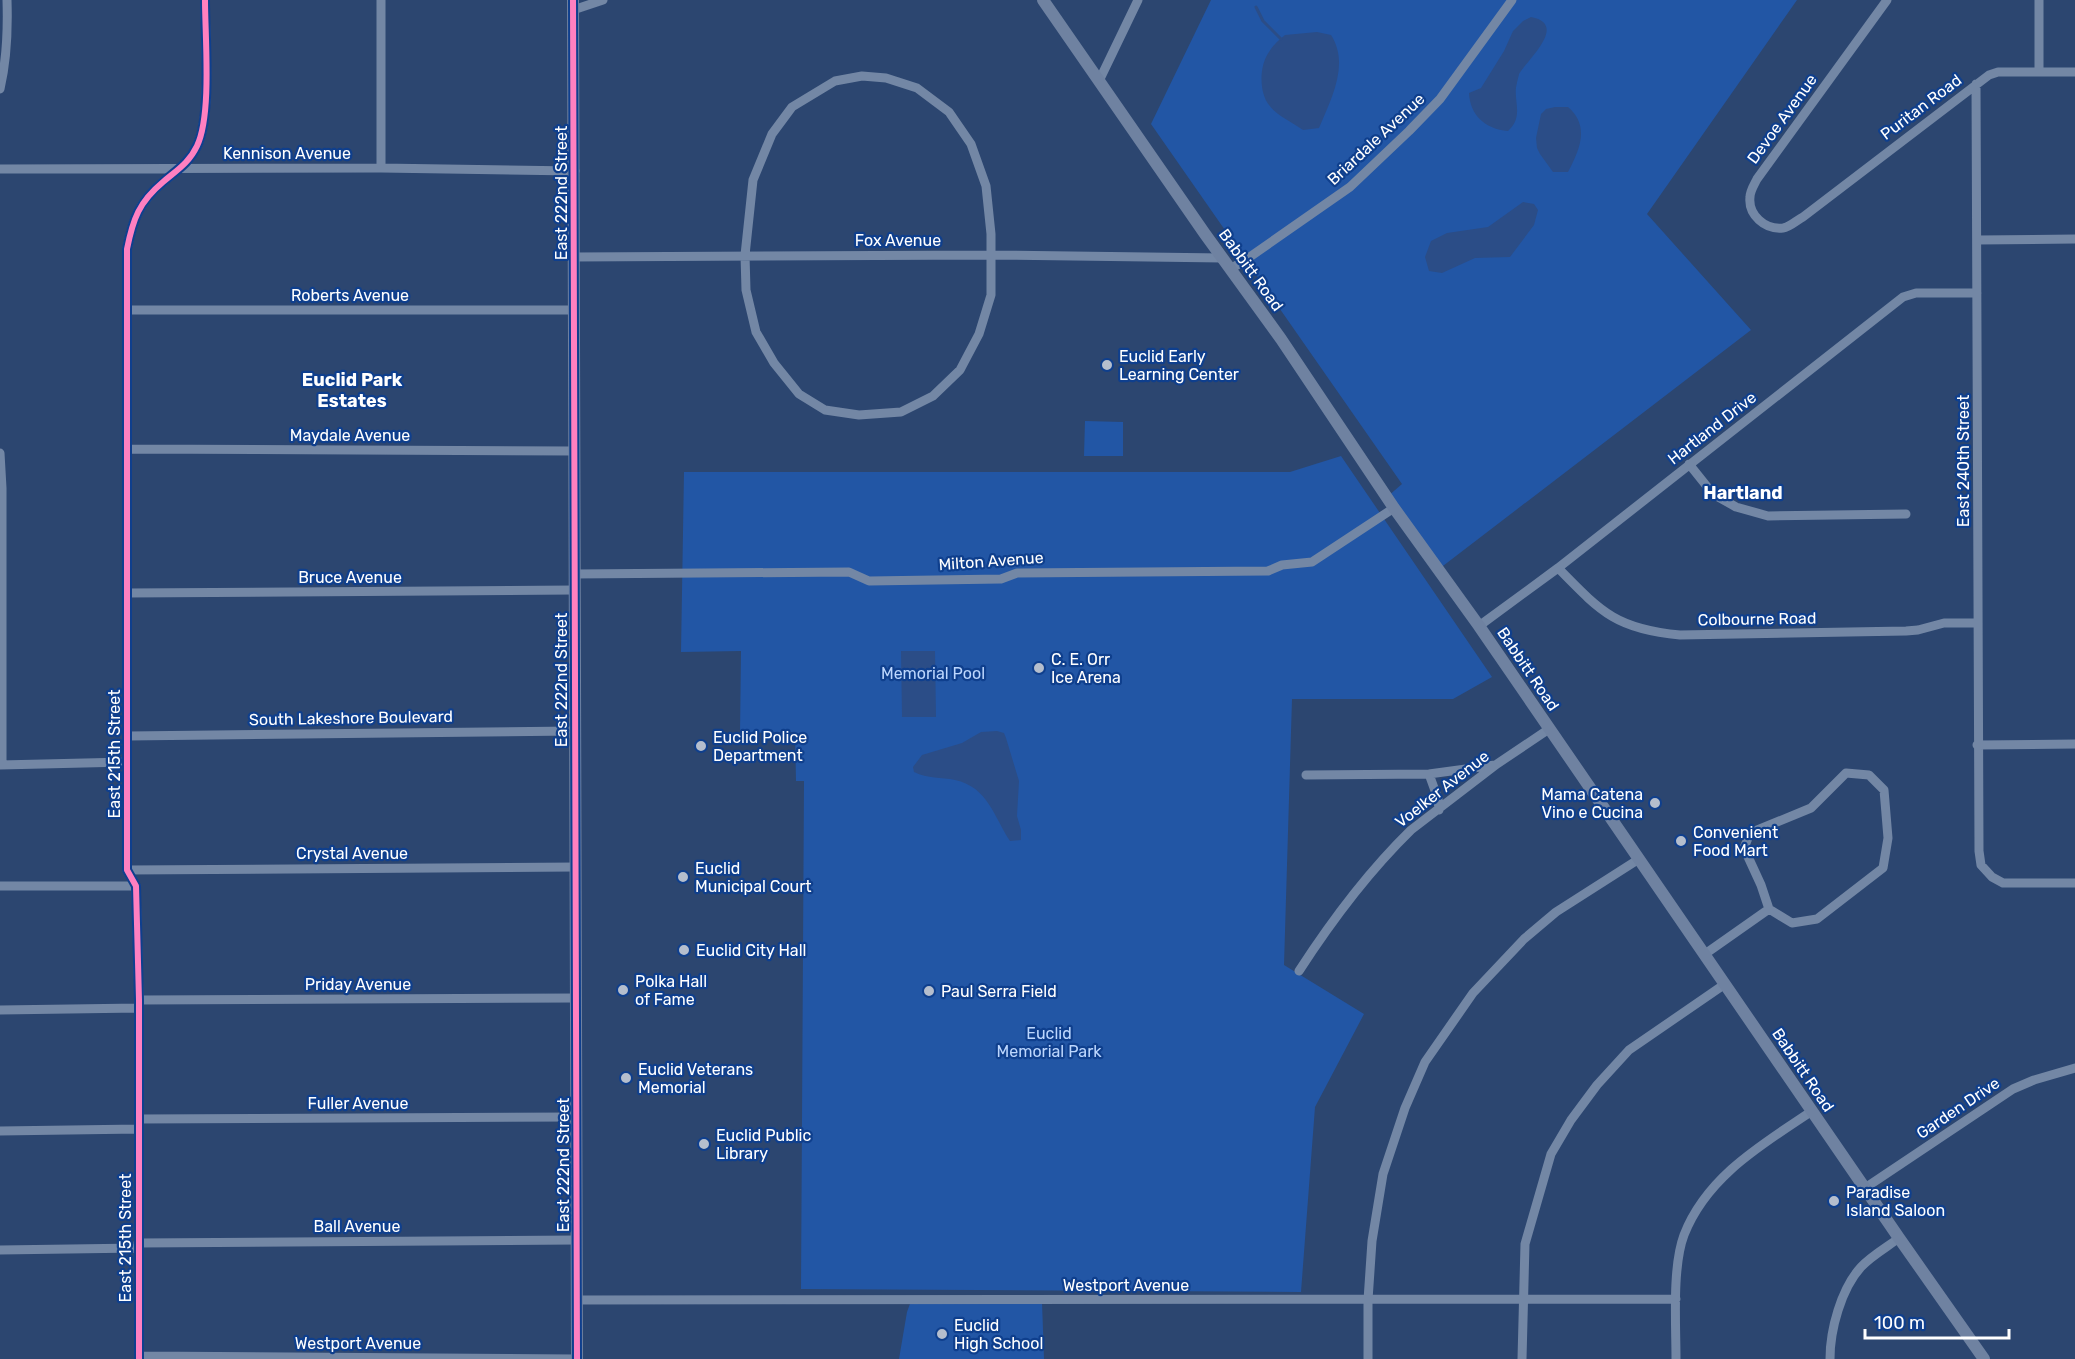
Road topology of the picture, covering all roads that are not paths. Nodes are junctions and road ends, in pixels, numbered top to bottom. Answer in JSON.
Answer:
{"nodes":[{"id":1,"x":7,"y":0,"type":"edge"},
{"id":2,"x":205,"y":0,"type":"edge"},
{"id":3,"x":381,"y":0,"type":"edge"},
{"id":4,"x":603,"y":0,"type":"edge"},
{"id":5,"x":1043,"y":0,"type":"edge"},
{"id":6,"x":1137,"y":0,"type":"edge"},
{"id":7,"x":1512,"y":0,"type":"edge"},
{"id":8,"x":1887,"y":0,"type":"edge"},
{"id":9,"x":2039,"y":0,"type":"edge"},
{"id":10,"x":573,"y":5,"type":"edge"},
{"id":11,"x":2039,"y":72,"type":"junction"},
{"id":12,"x":2075,"y":72,"type":"edge"},
{"id":13,"x":1099,"y":81,"type":"junction"},
{"id":14,"x":1976,"y":84,"type":"junction"},
{"id":15,"x":0,"y":89,"type":"edge"},
{"id":16,"x":182,"y":168,"type":"junction"},
{"id":17,"x":381,"y":168,"type":"junction"},
{"id":18,"x":0,"y":169,"type":"edge"},
{"id":19,"x":575,"y":171,"type":"junction"},
{"id":20,"x":1803,"y":216,"type":"joint"},
{"id":21,"x":2075,"y":239,"type":"edge"},
{"id":22,"x":1977,"y":240,"type":"junction"},
{"id":23,"x":745,"y":255,"type":"junction"},
{"id":24,"x":992,"y":255,"type":"junction"},
{"id":25,"x":574,"y":257,"type":"junction"},
{"id":26,"x":1222,"y":258,"type":"junction"},
{"id":27,"x":1230,"y":269,"type":"junction"},
{"id":28,"x":1977,"y":293,"type":"junction"},
{"id":29,"x":128,"y":310,"type":"junction"},
{"id":30,"x":573,"y":310,"type":"junction"},
{"id":31,"x":128,"y":448,"type":"junction"},
{"id":32,"x":573,"y":451,"type":"junction"},
{"id":33,"x":0,"y":453,"type":"edge"},
{"id":34,"x":1689,"y":464,"type":"junction"},
{"id":35,"x":1394,"y":508,"type":"junction"},
{"id":36,"x":1906,"y":514,"type":"dead end"},
{"id":37,"x":1558,"y":568,"type":"junction"},
{"id":38,"x":574,"y":574,"type":"junction"},
{"id":39,"x":574,"y":590,"type":"junction"},
{"id":40,"x":128,"y":593,"type":"junction"},
{"id":41,"x":1977,"y":623,"type":"junction"},
{"id":42,"x":1479,"y":626,"type":"junction"},
{"id":43,"x":1549,"y":729,"type":"junction"},
{"id":44,"x":574,"y":730,"type":"junction"},
{"id":45,"x":128,"y":736,"type":"junction"},
{"id":46,"x":2075,"y":744,"type":"edge"},
{"id":47,"x":1977,"y":745,"type":"junction"},
{"id":48,"x":127,"y":762,"type":"junction"},
{"id":49,"x":1497,"y":764,"type":"junction"},
{"id":50,"x":1,"y":765,"type":"edge"},
{"id":51,"x":1429,"y":774,"type":"junction"},
{"id":52,"x":1306,"y":775,"type":"dead end"},
{"id":53,"x":1439,"y":810,"type":"junction"},
{"id":54,"x":1639,"y":859,"type":"junction"},
{"id":55,"x":576,"y":867,"type":"junction"},
{"id":56,"x":127,"y":870,"type":"junction"},
{"id":57,"x":2075,"y":883,"type":"edge"},
{"id":58,"x":0,"y":886,"type":"edge"},
{"id":59,"x":136,"y":886,"type":"junction"},
{"id":60,"x":1769,"y":909,"type":"junction"},
{"id":61,"x":1705,"y":954,"type":"junction"},
{"id":62,"x":1299,"y":971,"type":"dead end"},
{"id":63,"x":1725,"y":984,"type":"junction"},
{"id":64,"x":577,"y":998,"type":"junction"},
{"id":65,"x":139,"y":1004,"type":"junction"},
{"id":66,"x":0,"y":1010,"type":"edge"},
{"id":67,"x":2075,"y":1068,"type":"edge"},
{"id":68,"x":1812,"y":1111,"type":"junction"},
{"id":69,"x":577,"y":1117,"type":"junction"},
{"id":70,"x":139,"y":1124,"type":"junction"},
{"id":71,"x":0,"y":1131,"type":"edge"},
{"id":72,"x":1865,"y":1188,"type":"junction"},
{"id":73,"x":1899,"y":1238,"type":"junction"},
{"id":74,"x":577,"y":1240,"type":"junction"},
{"id":75,"x":138,"y":1245,"type":"junction"},
{"id":76,"x":0,"y":1250,"type":"edge"},
{"id":77,"x":1522,"y":1299,"type":"junction"},
{"id":78,"x":1676,"y":1299,"type":"junction"},
{"id":79,"x":576,"y":1300,"type":"junction"},
{"id":80,"x":1368,"y":1300,"type":"junction"},
{"id":81,"x":138,"y":1358,"type":"edge"},
{"id":82,"x":577,"y":1359,"type":"edge"},
{"id":83,"x":1368,"y":1359,"type":"edge"},
{"id":84,"x":1522,"y":1359,"type":"edge"},
{"id":85,"x":1676,"y":1359,"type":"edge"},
{"id":86,"x":1830,"y":1359,"type":"edge"},
{"id":87,"x":1984,"y":1359,"type":"edge"}],
"edges":[{"from":1,"to":15,"type":"street"},
{"from":2,"to":16,"type":"street","name":"East 215th Street"},
{"from":3,"to":17,"type":"street"},
{"from":4,"to":10,"type":"street"},
{"from":5,"to":13,"type":"main road","name":"Babbitt Road"},
{"from":6,"to":13,"type":"street"},
{"from":7,"to":27,"type":"street","name":"Briardale Avenue"},
{"from":8,"to":20,"type":"street","name":"Devoe Avenue"},
{"from":9,"to":11,"type":"street"},
{"from":10,"to":19,"type":"main road","name":"East 222nd Street"},
{"from":11,"to":12,"type":"street","name":"Puritan Road"},
{"from":11,"to":14,"type":"street","name":"Puritan Road"},
{"from":13,"to":26,"type":"main road","name":"Babbitt Road"},
{"from":14,"to":20,"type":"street","name":"Puritan Road"},
{"from":14,"to":22,"type":"street","name":"East 240th Street"},
{"from":16,"to":17,"type":"street","name":"Kennison Avenue"},
{"from":16,"to":18,"type":"street","name":"Kennison Avenue"},
{"from":16,"to":29,"type":"street","name":"East 215th Street"},
{"from":17,"to":19,"type":"street","name":"Kennison Avenue"},
{"from":19,"to":25,"type":"main road","name":"East 222nd Street"},
{"from":21,"to":22,"type":"street"},
{"from":22,"to":28,"type":"street","name":"East 240th Street"},
{"from":23,"to":24,"type":"street","name":"Fox Avenue"},
{"from":23,"to":24,"type":"street"},
{"from":23,"to":24,"type":"street"},
{"from":23,"to":25,"type":"street","name":"Fox Avenue"},
{"from":24,"to":26,"type":"street","name":"Fox Avenue"},
{"from":25,"to":30,"type":"main road","name":"East 222nd Street"},
{"from":26,"to":27,"type":"main road","name":"Babbitt Road"},
{"from":27,"to":35,"type":"main road","name":"Babbitt Road"},
{"from":28,"to":34,"type":"street","name":"Hartland Drive"},
{"from":28,"to":41,"type":"street","name":"East 240th Street"},
{"from":29,"to":30,"type":"street","name":"Roberts Avenue"},
{"from":29,"to":31,"type":"street","name":"East 215th Street"},
{"from":30,"to":32,"type":"main road","name":"East 222nd Street"},
{"from":31,"to":32,"type":"street","name":"Maydale Avenue"},
{"from":31,"to":40,"type":"street","name":"East 215th Street"},
{"from":32,"to":38,"type":"main road","name":"East 222nd Street"},
{"from":33,"to":50,"type":"street"},
{"from":34,"to":36,"type":"street"},
{"from":34,"to":37,"type":"street","name":"Hartland Drive"},
{"from":35,"to":38,"type":"street","name":"Milton Avenue"},
{"from":35,"to":42,"type":"main road","name":"Babbitt Road"},
{"from":37,"to":41,"type":"street","name":"Colbourne Road"},
{"from":37,"to":42,"type":"street","name":"Hartland Drive"},
{"from":38,"to":39,"type":"main road","name":"East 222nd Street"},
{"from":39,"to":40,"type":"street","name":"Bruce Avenue"},
{"from":39,"to":44,"type":"main road","name":"East 222nd Street"},
{"from":40,"to":45,"type":"street","name":"East 215th Street"},
{"from":41,"to":47,"type":"street","name":"East 240th Street"},
{"from":42,"to":43,"type":"main road","name":"Babbitt Road"},
{"from":43,"to":49,"type":"street","name":"Voelker Avenue"},
{"from":43,"to":54,"type":"main road","name":"Babbitt Road"},
{"from":44,"to":45,"type":"street","name":"South Lakeshore Boulevard"},
{"from":44,"to":55,"type":"main road","name":"East 222nd Street"},
{"from":45,"to":48,"type":"street","name":"East 215th Street"},
{"from":46,"to":47,"type":"street"},
{"from":47,"to":57,"type":"street","name":"East 240th Street"},
{"from":48,"to":50,"type":"street"},
{"from":48,"to":56,"type":"street","name":"East 215th Street"},
{"from":49,"to":51,"type":"street"},
{"from":49,"to":53,"type":"street","name":"Voelker Avenue"},
{"from":51,"to":52,"type":"street"},
{"from":51,"to":53,"type":"street"},
{"from":53,"to":62,"type":"street","name":"Voelker Avenue"},
{"from":54,"to":61,"type":"main road","name":"Babbitt Road"},
{"from":54,"to":80,"type":"street"},
{"from":55,"to":56,"type":"street","name":"Crystal Avenue"},
{"from":55,"to":64,"type":"main road","name":"East 222nd Street"},
{"from":56,"to":59,"type":"street","name":"East 215th Street"},
{"from":58,"to":59,"type":"street"},
{"from":59,"to":65,"type":"street","name":"East 215th Street"},
{"from":60,"to":60,"type":"street"},
{"from":60,"to":61,"type":"street"},
{"from":61,"to":63,"type":"main road","name":"Babbitt Road"},
{"from":63,"to":68,"type":"main road","name":"Babbitt Road"},
{"from":63,"to":77,"type":"street"},
{"from":64,"to":65,"type":"street","name":"Priday Avenue"},
{"from":64,"to":69,"type":"main road","name":"East 222nd Street"},
{"from":65,"to":66,"type":"street","name":"Priday Avenue"},
{"from":65,"to":70,"type":"street","name":"East 215th Street"},
{"from":67,"to":72,"type":"street","name":"Garden Drive"},
{"from":68,"to":72,"type":"main road","name":"Babbitt Road"},
{"from":68,"to":78,"type":"street"},
{"from":69,"to":70,"type":"street","name":"Fuller Avenue"},
{"from":69,"to":74,"type":"main road","name":"East 222nd Street"},
{"from":70,"to":71,"type":"street","name":"Fuller Avenue"},
{"from":70,"to":75,"type":"street","name":"East 215th Street"},
{"from":72,"to":73,"type":"main road","name":"Babbitt Road"},
{"from":73,"to":86,"type":"street"},
{"from":73,"to":87,"type":"main road","name":"Babbitt Road"},
{"from":74,"to":75,"type":"street","name":"Ball Avenue"},
{"from":74,"to":79,"type":"main road","name":"East 222nd Street"},
{"from":75,"to":76,"type":"street","name":"Ball Avenue"},
{"from":75,"to":81,"type":"street","name":"East 215th Street"},
{"from":77,"to":78,"type":"street","name":"Westport Avenue"},
{"from":77,"to":80,"type":"street","name":"Westport Avenue"},
{"from":77,"to":84,"type":"street"},
{"from":78,"to":85,"type":"street"},
{"from":79,"to":80,"type":"street","name":"Westport Avenue"},
{"from":79,"to":82,"type":"main road","name":"East 222nd Street"},
{"from":80,"to":83,"type":"street"},
{"from":81,"to":82,"type":"street","name":"Westport Avenue"}]}
